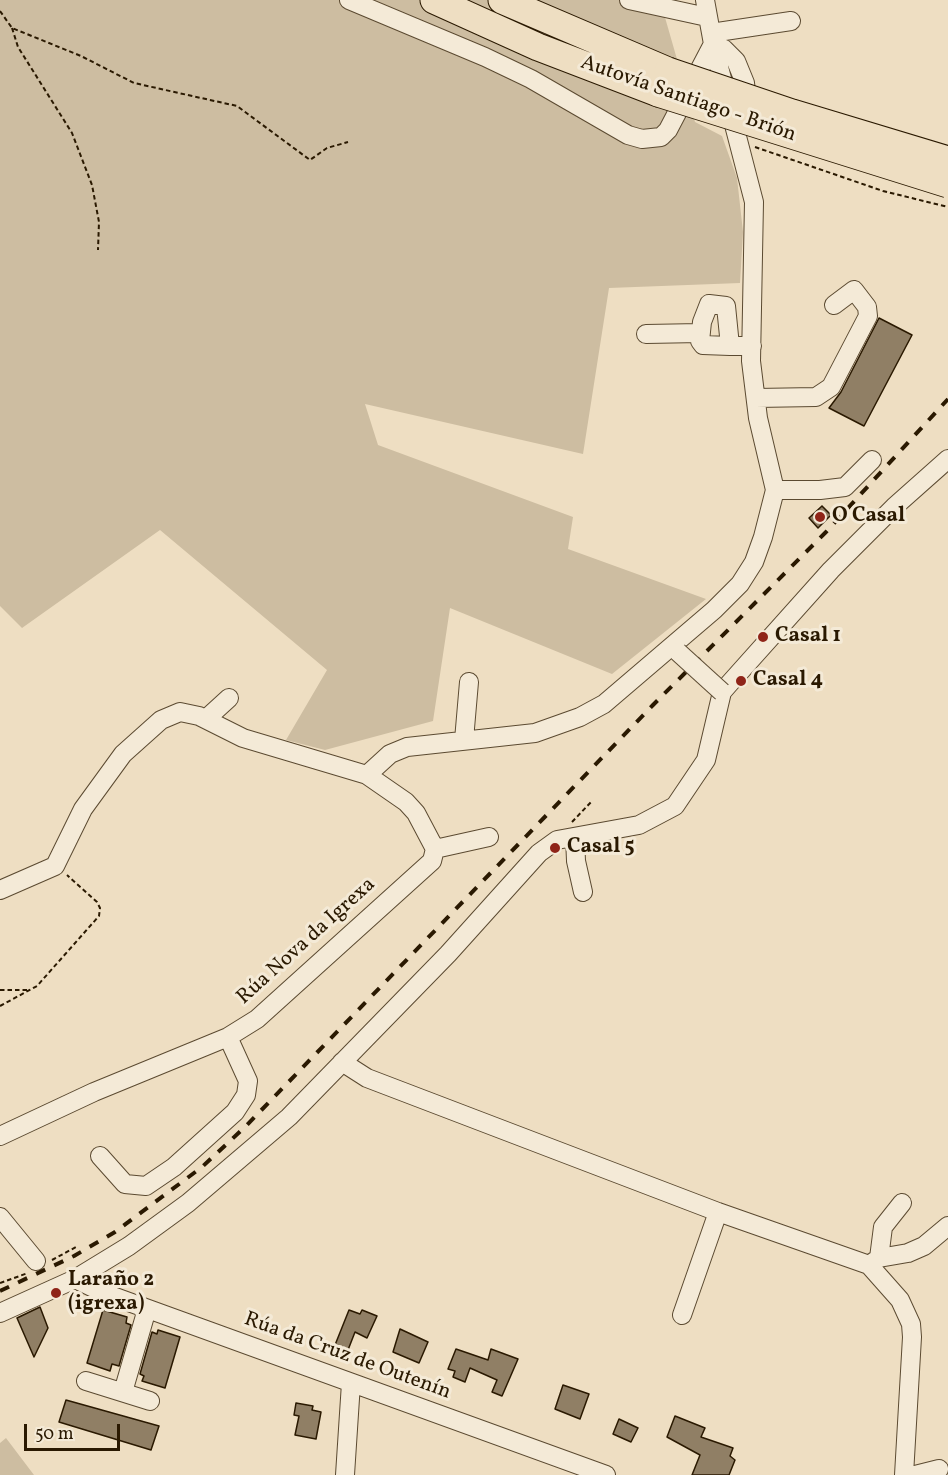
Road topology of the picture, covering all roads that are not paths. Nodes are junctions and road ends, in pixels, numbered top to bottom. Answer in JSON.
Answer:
{"nodes":[{"id":1,"x":349,"y":0,"type":"edge"},
{"id":2,"x":434,"y":0,"type":"edge"},
{"id":3,"x":502,"y":0,"type":"edge"},
{"id":4,"x":629,"y":0,"type":"edge"},
{"id":5,"x":791,"y":21,"type":"dead end"},
{"id":6,"x":709,"y":24,"type":"edge"},
{"id":7,"x":663,"y":82,"type":"junction"},
{"id":8,"x":744,"y":148,"type":"junction"},
{"id":9,"x":948,"y":160,"type":"edge"},
{"id":10,"x":948,"y":184,"type":"edge"},
{"id":11,"x":834,"y":305,"type":"dead end"},
{"id":12,"x":700,"y":333,"type":"junction"},
{"id":13,"x":646,"y":334,"type":"dead end"},
{"id":14,"x":730,"y":346,"type":"junction"},
{"id":15,"x":752,"y":346,"type":"junction"},
{"id":16,"x":756,"y":398,"type":"junction"},
{"id":17,"x":948,"y":459,"type":"edge"},
{"id":18,"x":872,"y":460,"type":"dead end"},
{"id":19,"x":775,"y":490,"type":"junction"},
{"id":20,"x":675,"y":649,"type":"junction"},
{"id":21,"x":469,"y":682,"type":"dead end"},
{"id":22,"x":722,"y":692,"type":"junction"},
{"id":23,"x":229,"y":698,"type":"dead end"},
{"id":24,"x":206,"y":719,"type":"junction"},
{"id":25,"x":464,"y":740,"type":"junction"},
{"id":26,"x":367,"y":775,"type":"junction"},
{"id":27,"x":489,"y":837,"type":"dead end"},
{"id":28,"x":575,"y":837,"type":"junction"},
{"id":29,"x":435,"y":849,"type":"junction"},
{"id":30,"x":0,"y":890,"type":"edge"},
{"id":31,"x":583,"y":892,"type":"dead end"},
{"id":32,"x":228,"y":1037,"type":"junction"},
{"id":33,"x":342,"y":1062,"type":"junction"},
{"id":34,"x":0,"y":1136,"type":"edge"},
{"id":35,"x":100,"y":1156,"type":"dead end"},
{"id":36,"x":902,"y":1203,"type":"dead end"},
{"id":37,"x":718,"y":1212,"type":"junction"},
{"id":38,"x":0,"y":1217,"type":"edge"},
{"id":39,"x":948,"y":1226,"type":"edge"},
{"id":40,"x":874,"y":1262,"type":"junction"},
{"id":41,"x":31,"y":1267,"type":"road end"},
{"id":42,"x":75,"y":1278,"type":"junction"},
{"id":43,"x":147,"y":1309,"type":"junction"},
{"id":44,"x":0,"y":1312,"type":"edge"},
{"id":45,"x":682,"y":1315,"type":"dead end"},
{"id":46,"x":86,"y":1381,"type":"dead end"},
{"id":47,"x":351,"y":1383,"type":"junction"},
{"id":48,"x":123,"y":1392,"type":"junction"},
{"id":49,"x":150,"y":1401,"type":"dead end"},
{"id":50,"x":939,"y":1469,"type":"dead end"},
{"id":51,"x":345,"y":1475,"type":"edge"},
{"id":52,"x":606,"y":1475,"type":"edge"},
{"id":53,"x":904,"y":1475,"type":"edge"},
{"id":54,"x":915,"y":1475,"type":"edge"}],
"edges":[{"from":1,"to":6,"type":"street"},
{"from":2,"to":7,"type":"highway","name":"Autovía Santiago - Brión"},
{"from":3,"to":7,"type":"highway","name":"Autovía Santiago - Brión"},
{"from":4,"to":6,"type":"street"},
{"from":5,"to":6,"type":"street"},
{"from":6,"to":8,"type":"street"},
{"from":6,"to":8,"type":"street"},
{"from":7,"to":9,"type":"highway","name":"Autovía Santiago - Brión","bridge":true},
{"from":7,"to":10,"type":"highway","name":"Autovía Santiago - Brión","bridge":true},
{"from":8,"to":15,"type":"street"},
{"from":11,"to":16,"type":"street"},
{"from":12,"to":13,"type":"street"},
{"from":12,"to":14,"type":"street"},
{"from":12,"to":14,"type":"street"},
{"from":14,"to":15,"type":"street"},
{"from":15,"to":16,"type":"street"},
{"from":16,"to":19,"type":"street"},
{"from":17,"to":22,"type":"street"},
{"from":18,"to":19,"type":"street"},
{"from":19,"to":20,"type":"street"},
{"from":20,"to":22,"type":"street","bridge":true},
{"from":20,"to":25,"type":"street"},
{"from":21,"to":25,"type":"street"},
{"from":22,"to":28,"type":"street"},
{"from":23,"to":24,"type":"street"},
{"from":24,"to":26,"type":"street"},
{"from":24,"to":30,"type":"street"},
{"from":25,"to":26,"type":"street"},
{"from":26,"to":29,"type":"street"},
{"from":27,"to":29,"type":"street"},
{"from":28,"to":31,"type":"street"},
{"from":28,"to":33,"type":"street"},
{"from":29,"to":32,"type":"street","name":"Rúa Nova da Igrexa"},
{"from":32,"to":34,"type":"street","name":"Rúa Nova da Igrexa"},
{"from":32,"to":35,"type":"street"},
{"from":33,"to":37,"type":"street"},
{"from":33,"to":42,"type":"street"},
{"from":36,"to":40,"type":"street"},
{"from":37,"to":40,"type":"street"},
{"from":37,"to":45,"type":"street"},
{"from":38,"to":41,"type":"street"},
{"from":39,"to":40,"type":"street"},
{"from":40,"to":53,"type":"street"},
{"from":42,"to":43,"type":"street","name":"Rúa da Cruz de Outenín"},
{"from":42,"to":44,"type":"street"},
{"from":43,"to":47,"type":"street","name":"Rúa da Cruz de Outenín"},
{"from":43,"to":48,"type":"street"},
{"from":46,"to":48,"type":"street"},
{"from":47,"to":51,"type":"street"},
{"from":47,"to":52,"type":"street","name":"Rúa da Cruz de Outenín"},
{"from":48,"to":49,"type":"street"},
{"from":50,"to":54,"type":"street"}]}
